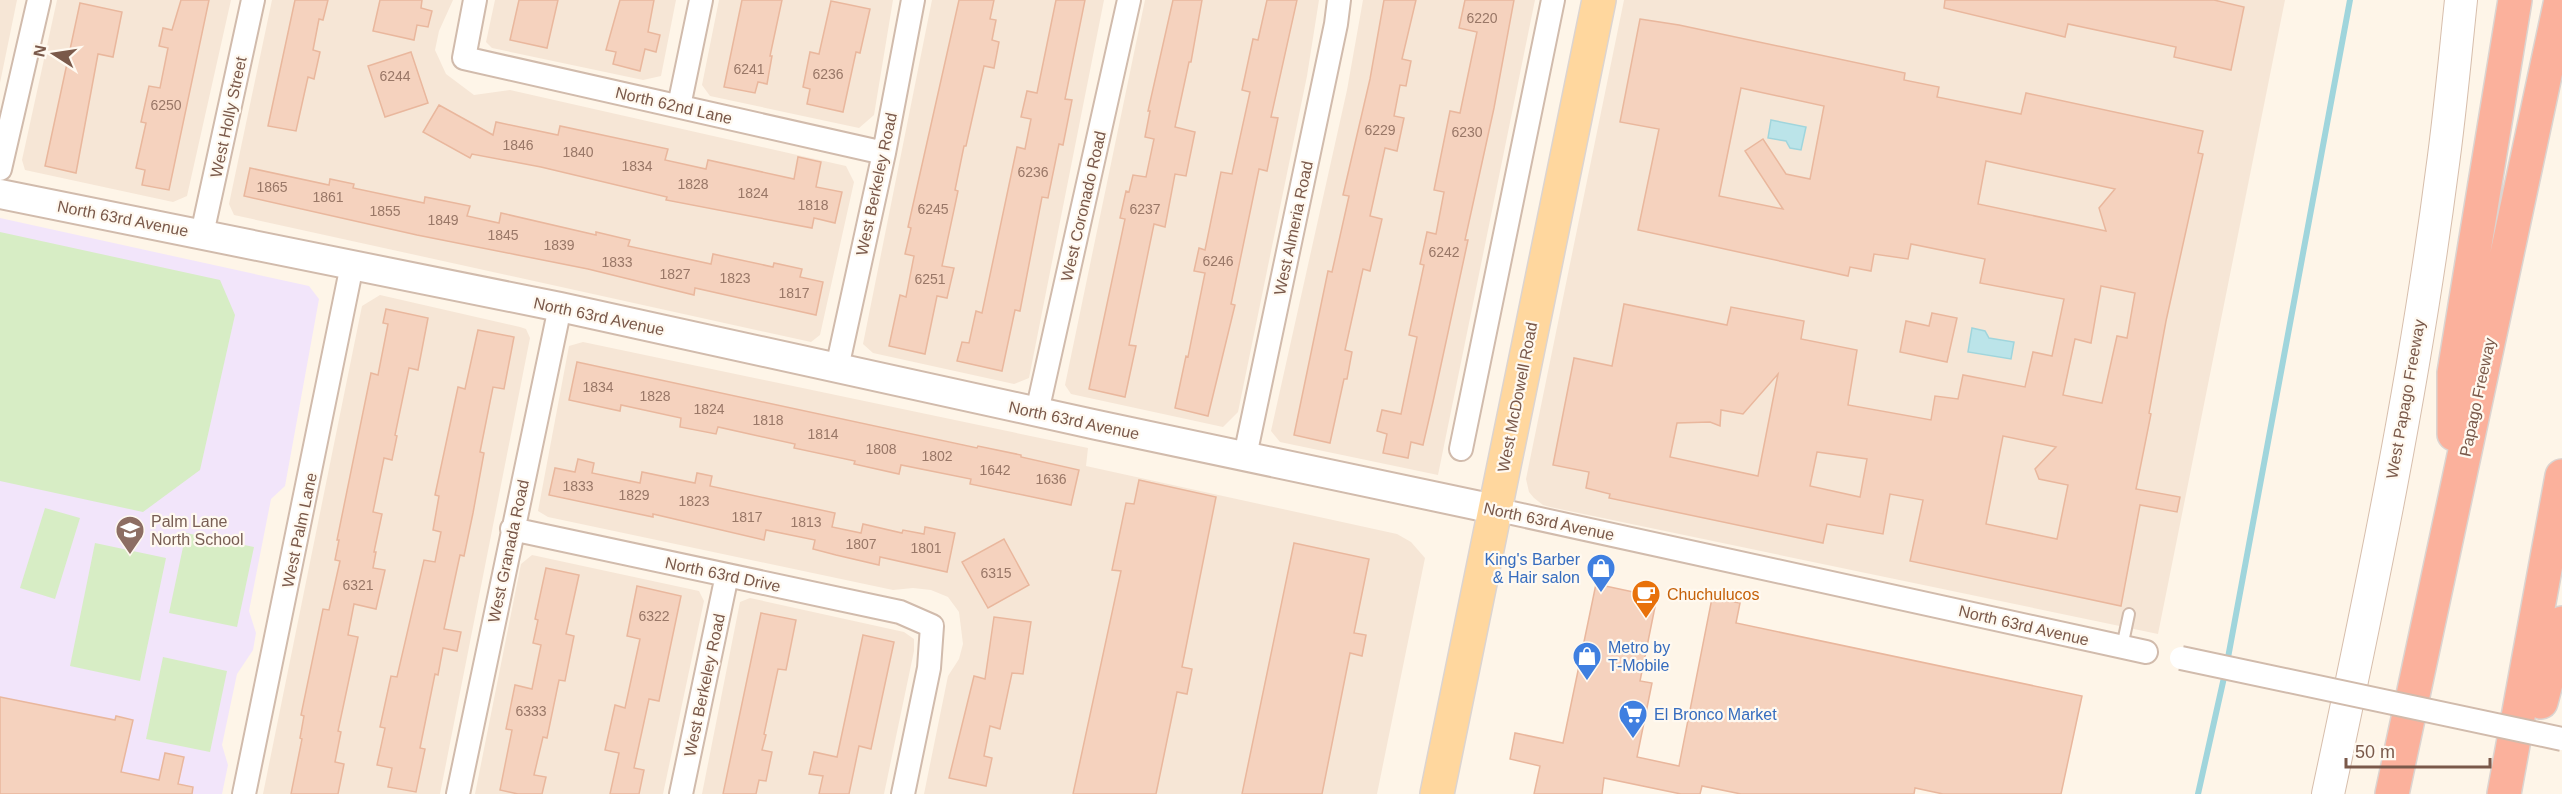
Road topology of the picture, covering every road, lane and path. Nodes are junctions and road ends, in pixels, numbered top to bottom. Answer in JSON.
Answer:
{"nodes":[{"id":1,"x":39,"y":0,"type":"edge"},
{"id":2,"x":253,"y":0,"type":"edge"},
{"id":3,"x":475,"y":0,"type":"edge"},
{"id":4,"x":701,"y":0,"type":"edge"},
{"id":5,"x":913,"y":0,"type":"edge"},
{"id":6,"x":1129,"y":0,"type":"edge"},
{"id":7,"x":1339,"y":0,"type":"edge"},
{"id":8,"x":1553,"y":0,"type":"edge"},
{"id":9,"x":1599,"y":0,"type":"edge"},
{"id":10,"x":2462,"y":0,"type":"edge"},
{"id":11,"x":2515,"y":0,"type":"edge"},
{"id":12,"x":2561,"y":0,"type":"edge"},
{"id":13,"x":679,"y":105,"type":"junction"},
{"id":14,"x":884,"y":153,"type":"junction"},
{"id":15,"x":0,"y":169,"type":"edge"},
{"id":16,"x":0,"y":194,"type":"edge"},
{"id":17,"x":202,"y":234,"type":"junction"},
{"id":18,"x":352,"y":265,"type":"junction"},
{"id":19,"x":560,"y":308,"type":"junction"},
{"id":20,"x":837,"y":368,"type":"junction"},
{"id":21,"x":1037,"y":412,"type":"junction"},
{"id":22,"x":1461,"y":449,"type":"dead end"},
{"id":23,"x":1245,"y":456,"type":"junction"},
{"id":24,"x":2562,"y":476,"type":"edge"},
{"id":25,"x":2455,"y":499,"type":"junction"},
{"id":26,"x":1494,"y":509,"type":"junction"},
{"id":27,"x":512,"y":529,"type":"junction"},
{"id":28,"x":727,"y":575,"type":"junction"},
{"id":29,"x":2129,"y":614,"type":"dead end"},
{"id":30,"x":2562,"y":623,"type":"edge"},
{"id":31,"x":2122,"y":647,"type":"junction"},
{"id":32,"x":2146,"y":652,"type":"dead end"},
{"id":33,"x":2181,"y":658,"type":"dead end"},
{"id":34,"x":2562,"y":739,"type":"edge"},
{"id":35,"x":244,"y":794,"type":"edge"},
{"id":36,"x":458,"y":794,"type":"edge"},
{"id":37,"x":681,"y":794,"type":"edge"},
{"id":38,"x":903,"y":794,"type":"edge"},
{"id":39,"x":1437,"y":794,"type":"edge"},
{"id":40,"x":2328,"y":794,"type":"edge"},
{"id":41,"x":2392,"y":794,"type":"edge"},
{"id":42,"x":2504,"y":794,"type":"edge"},
{"id":43,"x":2516,"y":794,"type":"edge"}],
"edges":[{"from":1,"to":15,"type":"street"},
{"from":2,"to":17,"type":"street","name":"West Holly Street"},
{"from":3,"to":13,"type":"street","name":"North 62nd Lane"},
{"from":4,"to":13,"type":"street"},
{"from":5,"to":14,"type":"street","name":"West Berkeley Road"},
{"from":6,"to":21,"type":"street","name":"West Coronado Road"},
{"from":7,"to":23,"type":"street","name":"West Almeria Road"},
{"from":8,"to":22,"type":"street"},
{"from":9,"to":26,"type":"main road","name":"West McDowell Road"},
{"from":10,"to":40,"type":"main road","name":"West Papago Freeway"},
{"from":11,"to":25,"type":"highway"},
{"from":12,"to":25,"type":"highway","name":"Papago Freeway"},
{"from":13,"to":14,"type":"street","name":"North 62nd Lane"},
{"from":14,"to":20,"type":"street","name":"West Berkeley Road"},
{"from":16,"to":17,"type":"street","name":"North 63rd Avenue"},
{"from":17,"to":18,"type":"street","name":"North 63rd Avenue"},
{"from":18,"to":19,"type":"street","name":"North 63rd Avenue"},
{"from":18,"to":35,"type":"street","name":"West Palm Lane"},
{"from":19,"to":20,"type":"street","name":"North 63rd Avenue"},
{"from":19,"to":27,"type":"street","name":"West Granada Road"},
{"from":20,"to":21,"type":"street","name":"North 63rd Avenue"},
{"from":21,"to":23,"type":"street","name":"North 63rd Avenue"},
{"from":23,"to":26,"type":"street","name":"North 63rd Avenue"},
{"from":24,"to":42,"type":"highway"},
{"from":25,"to":41,"type":"highway","name":"Papago Freeway"},
{"from":26,"to":31,"type":"street","name":"North 63rd Avenue"},
{"from":26,"to":39,"type":"main road","name":"West McDowell Road"},
{"from":27,"to":28,"type":"street","name":"North 63rd Drive"},
{"from":27,"to":36,"type":"street","name":"West Granada Road"},
{"from":28,"to":37,"type":"street","name":"West Berkeley Road"},
{"from":28,"to":38,"type":"street","name":"North 63rd Drive"},
{"from":29,"to":31,"type":"lane"},
{"from":30,"to":43,"type":"highway"},
{"from":31,"to":32,"type":"street","name":"North 63rd Avenue"},
{"from":33,"to":34,"type":"street","bridge":true}]}
